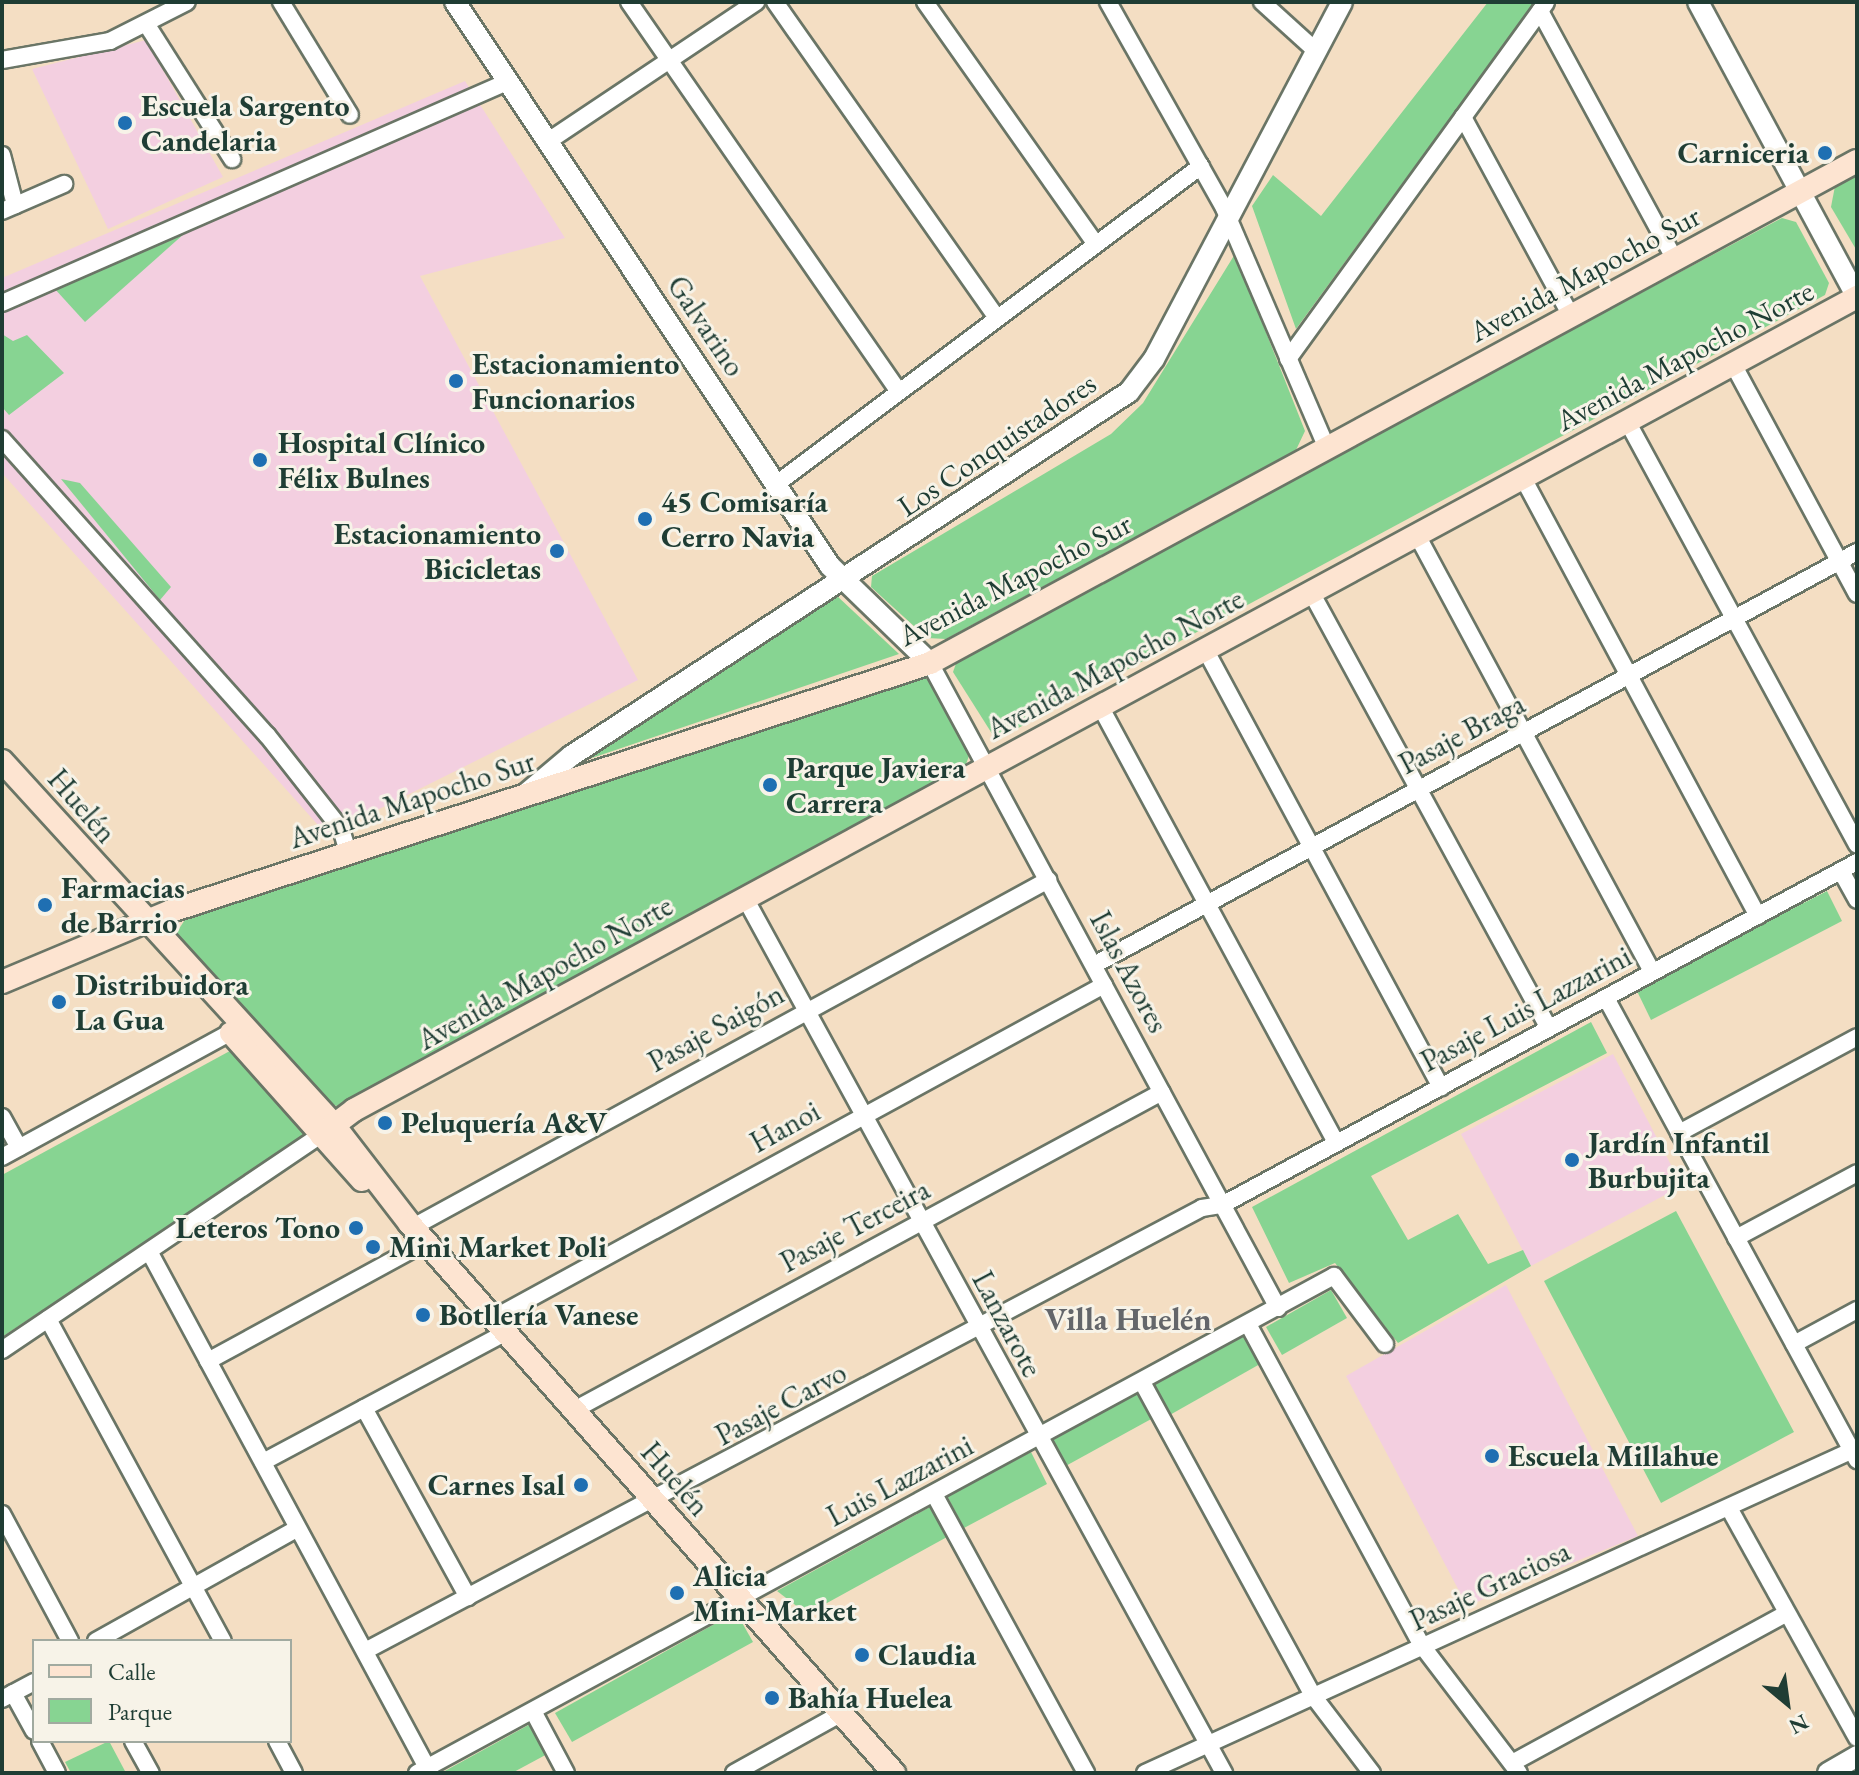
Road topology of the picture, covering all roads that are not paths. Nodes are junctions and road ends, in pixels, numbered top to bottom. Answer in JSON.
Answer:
{"nodes":[{"id":1,"x":187,"y":2,"type":"edge"},
{"id":2,"x":281,"y":2,"type":"edge"},
{"id":3,"x":455,"y":2,"type":"edge"},
{"id":4,"x":629,"y":2,"type":"edge"},
{"id":5,"x":756,"y":2,"type":"edge"},
{"id":6,"x":775,"y":2,"type":"edge"},
{"id":7,"x":925,"y":2,"type":"edge"},
{"id":8,"x":1108,"y":2,"type":"edge"},
{"id":9,"x":1262,"y":2,"type":"edge"},
{"id":10,"x":1342,"y":2,"type":"edge"},
{"id":11,"x":1698,"y":2,"type":"edge"},
{"id":12,"x":1543,"y":6,"type":"edge"},
{"id":13,"x":147,"y":25,"type":"junction"},
{"id":14,"x":1316,"y":51,"type":"junction"},
{"id":15,"x":2,"y":60,"type":"edge"},
{"id":16,"x":668,"y":60,"type":"junction"},
{"id":17,"x":507,"y":82,"type":"junction"},
{"id":18,"x":350,"y":115,"type":"dead end"},
{"id":19,"x":1463,"y":117,"type":"junction"},
{"id":20,"x":547,"y":142,"type":"junction"},
{"id":21,"x":2,"y":155,"type":"edge"},
{"id":22,"x":232,"y":159,"type":"dead end"},
{"id":23,"x":1857,"y":161,"type":"edge"},
{"id":24,"x":1201,"y":166,"type":"junction"},
{"id":25,"x":64,"y":184,"type":"dead end"},
{"id":26,"x":1801,"y":192,"type":"junction"},
{"id":27,"x":9,"y":208,"type":"edge"},
{"id":28,"x":1228,"y":219,"type":"junction"},
{"id":29,"x":1096,"y":244,"type":"junction"},
{"id":30,"x":1675,"y":260,"type":"junction"},
{"id":31,"x":1857,"y":297,"type":"edge"},
{"id":32,"x":2,"y":303,"type":"edge"},
{"id":33,"x":1571,"y":316,"type":"junction"},
{"id":34,"x":997,"y":318,"type":"junction"},
{"id":35,"x":1288,"y":359,"type":"junction"},
{"id":36,"x":1733,"y":364,"type":"junction"},
{"id":37,"x":898,"y":391,"type":"junction"},
{"id":38,"x":1627,"y":421,"type":"junction"},
{"id":39,"x":2,"y":439,"type":"edge"},
{"id":40,"x":1327,"y":448,"type":"junction"},
{"id":41,"x":1523,"y":478,"type":"junction"},
{"id":42,"x":775,"y":485,"type":"junction"},
{"id":43,"x":1417,"y":535,"type":"junction"},
{"id":44,"x":1857,"y":552,"type":"edge"},
{"id":45,"x":1839,"y":562,"type":"junction"},
{"id":46,"x":843,"y":584,"type":"junction"},
{"id":47,"x":1311,"y":592,"type":"junction"},
{"id":48,"x":1857,"y":594,"type":"edge"},
{"id":49,"x":1734,"y":618,"type":"junction"},
{"id":50,"x":1205,"y":649,"type":"junction"},
{"id":51,"x":930,"y":663,"type":"junction"},
{"id":52,"x":1629,"y":675,"type":"junction"},
{"id":53,"x":1100,"y":706,"type":"junction"},
{"id":54,"x":1523,"y":732,"type":"junction"},
{"id":55,"x":2,"y":761,"type":"edge"},
{"id":56,"x":987,"y":767,"type":"junction"},
{"id":57,"x":1418,"y":789,"type":"junction"},
{"id":58,"x":527,"y":793,"type":"junction"},
{"id":59,"x":1857,"y":845,"type":"edge"},
{"id":60,"x":1312,"y":847,"type":"junction"},
{"id":61,"x":348,"y":852,"type":"junction"},
{"id":62,"x":1857,"y":862,"type":"edge"},
{"id":63,"x":1841,"y":871,"type":"junction"},
{"id":64,"x":1048,"y":880,"type":"junction"},
{"id":65,"x":745,"y":898,"type":"junction"},
{"id":66,"x":1857,"y":900,"type":"edge"},
{"id":67,"x":1207,"y":904,"type":"junction"},
{"id":68,"x":1758,"y":916,"type":"junction"},
{"id":69,"x":144,"y":922,"type":"junction"},
{"id":70,"x":181,"y":961,"type":"junction"},
{"id":71,"x":1094,"y":965,"type":"junction"},
{"id":72,"x":1652,"y":972,"type":"junction"},
{"id":73,"x":2,"y":982,"type":"edge"},
{"id":74,"x":1104,"y":985,"type":"junction"},
{"id":75,"x":1606,"y":998,"type":"junction"},
{"id":76,"x":806,"y":1011,"type":"junction"},
{"id":77,"x":1549,"y":1028,"type":"junction"},
{"id":78,"x":231,"y":1032,"type":"junction"},
{"id":79,"x":1857,"y":1037,"type":"edge"},
{"id":80,"x":1441,"y":1087,"type":"junction"},
{"id":81,"x":1162,"y":1092,"type":"junction"},
{"id":82,"x":863,"y":1116,"type":"junction"},
{"id":83,"x":2,"y":1117,"type":"edge"},
{"id":84,"x":327,"y":1129,"type":"junction"},
{"id":85,"x":1679,"y":1133,"type":"junction"},
{"id":86,"x":1336,"y":1143,"type":"junction"},
{"id":87,"x":19,"y":1148,"type":"junction"},
{"id":88,"x":2,"y":1157,"type":"edge"},
{"id":89,"x":1857,"y":1173,"type":"edge"},
{"id":90,"x":1222,"y":1205,"type":"junction"},
{"id":91,"x":920,"y":1222,"type":"junction"},
{"id":92,"x":417,"y":1231,"type":"junction"},
{"id":93,"x":1736,"y":1238,"type":"junction"},
{"id":94,"x":150,"y":1253,"type":"junction"},
{"id":95,"x":1278,"y":1308,"type":"junction"},
{"id":96,"x":1857,"y":1310,"type":"edge"},
{"id":97,"x":48,"y":1319,"type":"junction"},
{"id":98,"x":1248,"y":1324,"type":"junction"},
{"id":99,"x":500,"y":1325,"type":"junction"},
{"id":100,"x":978,"y":1329,"type":"junction"},
{"id":101,"x":1385,"y":1344,"type":"dead end"},
{"id":102,"x":1794,"y":1344,"type":"junction"},
{"id":103,"x":2,"y":1350,"type":"edge"},
{"id":104,"x":208,"y":1361,"type":"junction"},
{"id":105,"x":1142,"y":1382,"type":"junction"},
{"id":106,"x":364,"y":1408,"type":"junction"},
{"id":107,"x":574,"y":1410,"type":"junction"},
{"id":108,"x":1037,"y":1438,"type":"junction"},
{"id":109,"x":1855,"y":1453,"type":"edge"},
{"id":110,"x":263,"y":1462,"type":"junction"},
{"id":111,"x":934,"y":1494,"type":"junction"},
{"id":112,"x":655,"y":1501,"type":"junction"},
{"id":113,"x":1729,"y":1508,"type":"junction"},
{"id":114,"x":2,"y":1514,"type":"edge"},
{"id":115,"x":298,"y":1528,"type":"junction"},
{"id":116,"x":193,"y":1587,"type":"junction"},
{"id":117,"x":468,"y":1597,"type":"junction"},
{"id":118,"x":741,"y":1599,"type":"junction"},
{"id":119,"x":1787,"y":1613,"type":"junction"},
{"id":120,"x":69,"y":1639,"type":"edge"},
{"id":121,"x":100,"y":1639,"type":"edge"},
{"id":122,"x":222,"y":1639,"type":"edge"},
{"id":123,"x":1423,"y":1647,"type":"junction"},
{"id":124,"x":365,"y":1651,"type":"junction"},
{"id":125,"x":32,"y":1683,"type":"edge"},
{"id":126,"x":8,"y":1696,"type":"edge"},
{"id":127,"x":1314,"y":1697,"type":"junction"},
{"id":128,"x":533,"y":1711,"type":"junction"},
{"id":129,"x":842,"y":1713,"type":"junction"},
{"id":130,"x":32,"y":1728,"type":"edge"},
{"id":131,"x":1857,"y":1738,"type":"edge"},
{"id":132,"x":41,"y":1743,"type":"edge"},
{"id":133,"x":134,"y":1743,"type":"edge"},
{"id":134,"x":278,"y":1743,"type":"edge"},
{"id":135,"x":1203,"y":1747,"type":"junction"},
{"id":136,"x":1853,"y":1764,"type":"edge"},
{"id":137,"x":1515,"y":1768,"type":"edge"},
{"id":138,"x":425,"y":1771,"type":"edge"},
{"id":139,"x":57,"y":1773,"type":"edge"},
{"id":140,"x":151,"y":1773,"type":"edge"},
{"id":141,"x":294,"y":1773,"type":"edge"},
{"id":142,"x":566,"y":1773,"type":"edge"},
{"id":143,"x":734,"y":1773,"type":"edge"},
{"id":144,"x":894,"y":1773,"type":"edge"},
{"id":145,"x":1086,"y":1773,"type":"edge"},
{"id":146,"x":1145,"y":1773,"type":"edge"},
{"id":147,"x":1224,"y":1773,"type":"edge"},
{"id":148,"x":1372,"y":1773,"type":"edge"},
{"id":149,"x":1828,"y":1773,"type":"edge"}],
"edges":[{"from":1,"to":13,"type":"street"},
{"from":2,"to":18,"type":"street"},
{"from":3,"to":17,"type":"street","name":"Galvarino"},
{"from":4,"to":16,"type":"street"},
{"from":5,"to":16,"type":"street"},
{"from":6,"to":34,"type":"street"},
{"from":7,"to":29,"type":"street"},
{"from":8,"to":24,"type":"street"},
{"from":9,"to":14,"type":"street"},
{"from":10,"to":14,"type":"street","name":"Los Conquistadores"},
{"from":11,"to":26,"type":"street"},
{"from":12,"to":19,"type":"street"},
{"from":12,"to":30,"type":"street"},
{"from":13,"to":15,"type":"street"},
{"from":13,"to":22,"type":"street"},
{"from":14,"to":28,"type":"street","name":"Los Conquistadores"},
{"from":16,"to":20,"type":"street"},
{"from":16,"to":37,"type":"street"},
{"from":17,"to":20,"type":"street","name":"Galvarino"},
{"from":17,"to":32,"type":"street"},
{"from":19,"to":33,"type":"street"},
{"from":19,"to":35,"type":"street"},
{"from":20,"to":42,"type":"street","name":"Galvarino"},
{"from":21,"to":27,"type":"street"},
{"from":23,"to":26,"type":"main road","name":"Avenida Mapocho Sur"},
{"from":24,"to":28,"type":"street"},
{"from":24,"to":29,"type":"street"},
{"from":25,"to":27,"type":"street"},
{"from":26,"to":30,"type":"main road","name":"Avenida Mapocho Sur"},
{"from":26,"to":31,"type":"street"},
{"from":28,"to":35,"type":"street"},
{"from":28,"to":46,"type":"street","name":"Los Conquistadores"},
{"from":29,"to":34,"type":"street"},
{"from":30,"to":33,"type":"main road","name":"Avenida Mapocho Sur"},
{"from":31,"to":36,"type":"main road","name":"Avenida Mapocho Norte"},
{"from":33,"to":40,"type":"main road","name":"Avenida Mapocho Sur"},
{"from":34,"to":37,"type":"street"},
{"from":35,"to":40,"type":"street"},
{"from":36,"to":38,"type":"main road","name":"Avenida Mapocho Norte"},
{"from":36,"to":45,"type":"street"},
{"from":37,"to":42,"type":"street"},
{"from":38,"to":41,"type":"main road","name":"Avenida Mapocho Norte"},
{"from":38,"to":49,"type":"street"},
{"from":39,"to":61,"type":"street"},
{"from":40,"to":51,"type":"main road","name":"Avenida Mapocho Sur"},
{"from":41,"to":43,"type":"main road","name":"Avenida Mapocho Norte"},
{"from":41,"to":52,"type":"street"},
{"from":42,"to":46,"type":"street","name":"Galvarino"},
{"from":43,"to":47,"type":"main road","name":"Avenida Mapocho Norte"},
{"from":43,"to":54,"type":"street"},
{"from":44,"to":45,"type":"street","name":"Pasaje Braga"},
{"from":45,"to":48,"type":"street"},
{"from":45,"to":49,"type":"street","name":"Pasaje Braga"},
{"from":46,"to":51,"type":"street","name":"Galvarino"},
{"from":46,"to":58,"type":"street","name":"Los Conquistadores"},
{"from":47,"to":50,"type":"main road","name":"Avenida Mapocho Norte"},
{"from":47,"to":57,"type":"street"},
{"from":49,"to":52,"type":"street","name":"Pasaje Braga"},
{"from":49,"to":59,"type":"street"},
{"from":50,"to":53,"type":"main road","name":"Avenida Mapocho Norte"},
{"from":50,"to":60,"type":"street"},
{"from":51,"to":56,"type":"street","name":"Islas Azores"},
{"from":51,"to":58,"type":"main road","name":"Avenida Mapocho Sur"},
{"from":52,"to":54,"type":"street","name":"Pasaje Braga"},
{"from":52,"to":68,"type":"street"},
{"from":53,"to":56,"type":"main road","name":"Avenida Mapocho Norte"},
{"from":53,"to":67,"type":"street"},
{"from":54,"to":57,"type":"street","name":"Pasaje Braga"},
{"from":54,"to":72,"type":"street"},
{"from":55,"to":69,"type":"main road","name":"Huelén"},
{"from":56,"to":64,"type":"street","name":"Islas Azores"},
{"from":56,"to":65,"type":"main road","name":"Avenida Mapocho Norte"},
{"from":57,"to":60,"type":"street","name":"Pasaje Braga"},
{"from":57,"to":77,"type":"street"},
{"from":58,"to":61,"type":"main road","name":"Avenida Mapocho Sur"},
{"from":60,"to":67,"type":"street","name":"Pasaje Braga"},
{"from":60,"to":80,"type":"street"},
{"from":61,"to":69,"type":"main road","name":"Avenida Mapocho Sur"},
{"from":62,"to":63,"type":"street","name":"Pasaje Luis Lazzarini"},
{"from":63,"to":66,"type":"street"},
{"from":63,"to":68,"type":"street","name":"Pasaje Luis Lazzarini"},
{"from":64,"to":71,"type":"street","name":"Islas Azores"},
{"from":64,"to":76,"type":"street","name":"Pasaje Saigón"},
{"from":65,"to":76,"type":"street","name":"Lanzarote"},
{"from":65,"to":84,"type":"main road","name":"Avenida Mapocho Norte"},
{"from":67,"to":71,"type":"street","name":"Pasaje Braga"},
{"from":67,"to":86,"type":"street"},
{"from":68,"to":72,"type":"street","name":"Pasaje Luis Lazzarini"},
{"from":69,"to":70,"type":"main road","name":"Huelén"},
{"from":69,"to":73,"type":"main road","name":"Avenida Mapocho Sur"},
{"from":70,"to":78,"type":"main road","name":"Huelén"},
{"from":70,"to":84,"type":"main road","name":"Huelén"},
{"from":71,"to":74,"type":"street","name":"Islas Azores"},
{"from":72,"to":75,"type":"street","name":"Pasaje Luis Lazzarini"},
{"from":74,"to":81,"type":"street","name":"Islas Azores"},
{"from":74,"to":82,"type":"street","name":"Hanoi"},
{"from":75,"to":77,"type":"street","name":"Pasaje Luis Lazzarini"},
{"from":75,"to":85,"type":"street"},
{"from":76,"to":82,"type":"street","name":"Lanzarote"},
{"from":76,"to":92,"type":"street","name":"Pasaje Saigón"},
{"from":77,"to":80,"type":"street","name":"Pasaje Luis Lazzarini"},
{"from":78,"to":84,"type":"main road","name":"Huelén"},
{"from":78,"to":87,"type":"street"},
{"from":79,"to":85,"type":"street"},
{"from":80,"to":86,"type":"street","name":"Pasaje Luis Lazzarini"},
{"from":81,"to":90,"type":"street","name":"Islas Azores"},
{"from":81,"to":91,"type":"street","name":"Pasaje Terceira"},
{"from":82,"to":91,"type":"street","name":"Lanzarote"},
{"from":82,"to":99,"type":"street","name":"Hanoi"},
{"from":83,"to":87,"type":"street"},
{"from":84,"to":92,"type":"main road","name":"Huelén"},
{"from":84,"to":94,"type":"street"},
{"from":85,"to":93,"type":"street"},
{"from":86,"to":90,"type":"street","name":"Pasaje Luis Lazzarini"},
{"from":87,"to":88,"type":"street"},
{"from":89,"to":93,"type":"street"},
{"from":90,"to":95,"type":"street","name":"Islas Azores"},
{"from":90,"to":100,"type":"street","name":"Pasaje Carvo"},
{"from":91,"to":100,"type":"street","name":"Lanzarote"},
{"from":91,"to":107,"type":"street","name":"Pasaje Terceira"},
{"from":92,"to":99,"type":"main road","name":"Huelén"},
{"from":92,"to":104,"type":"street","name":"Pasaje Saigón"},
{"from":93,"to":102,"type":"street"},
{"from":94,"to":97,"type":"street"},
{"from":94,"to":104,"type":"street"},
{"from":95,"to":98,"type":"street","name":"Luis Lazzarini"},
{"from":95,"to":101,"type":"street","name":"Luis Lazzarini"},
{"from":96,"to":102,"type":"street"},
{"from":97,"to":103,"type":"street"},
{"from":97,"to":116,"type":"street"},
{"from":98,"to":105,"type":"street","name":"Luis Lazzarini"},
{"from":98,"to":123,"type":"street"},
{"from":99,"to":106,"type":"street","name":"Hanoi"},
{"from":99,"to":107,"type":"main road","name":"Huelén"},
{"from":100,"to":108,"type":"street","name":"Lanzarote"},
{"from":100,"to":112,"type":"street","name":"Pasaje Carvo"},
{"from":102,"to":109,"type":"street"},
{"from":104,"to":110,"type":"street"},
{"from":105,"to":108,"type":"street","name":"Luis Lazzarini"},
{"from":105,"to":127,"type":"street"},
{"from":106,"to":110,"type":"street","name":"Hanoi"},
{"from":106,"to":117,"type":"street"},
{"from":107,"to":112,"type":"main road","name":"Huelén"},
{"from":108,"to":111,"type":"street","name":"Luis Lazzarini"},
{"from":108,"to":135,"type":"street","name":"Lanzarote"},
{"from":109,"to":113,"type":"street","name":"Pasaje Graciosa"},
{"from":110,"to":115,"type":"street"},
{"from":111,"to":118,"type":"street","name":"Luis Lazzarini"},
{"from":111,"to":145,"type":"street"},
{"from":112,"to":117,"type":"street","name":"Pasaje Carvo"},
{"from":112,"to":118,"type":"main road","name":"Huelén"},
{"from":113,"to":119,"type":"street"},
{"from":113,"to":123,"type":"street","name":"Pasaje Graciosa"},
{"from":114,"to":120,"type":"street"},
{"from":115,"to":116,"type":"street"},
{"from":115,"to":124,"type":"street"},
{"from":116,"to":121,"type":"street"},
{"from":116,"to":122,"type":"street"},
{"from":117,"to":124,"type":"street","name":"Pasaje Carvo"},
{"from":118,"to":128,"type":"street","name":"Luis Lazzarini"},
{"from":118,"to":129,"type":"main road","name":"Huelén"},
{"from":119,"to":131,"type":"street"},
{"from":119,"to":137,"type":"street"},
{"from":123,"to":127,"type":"street","name":"Pasaje Graciosa"},
{"from":123,"to":137,"type":"street"},
{"from":124,"to":138,"type":"street"},
{"from":125,"to":126,"type":"street"},
{"from":126,"to":130,"type":"street"},
{"from":127,"to":135,"type":"street","name":"Pasaje Graciosa"},
{"from":127,"to":148,"type":"street"},
{"from":128,"to":138,"type":"street","name":"Luis Lazzarini"},
{"from":128,"to":142,"type":"street"},
{"from":129,"to":143,"type":"street"},
{"from":129,"to":144,"type":"main road","name":"Huelén"},
{"from":132,"to":139,"type":"street"},
{"from":133,"to":140,"type":"street"},
{"from":134,"to":141,"type":"street"},
{"from":135,"to":146,"type":"street","name":"Pasaje Graciosa"},
{"from":135,"to":147,"type":"street","name":"Lanzarote"},
{"from":136,"to":149,"type":"street"}]}
